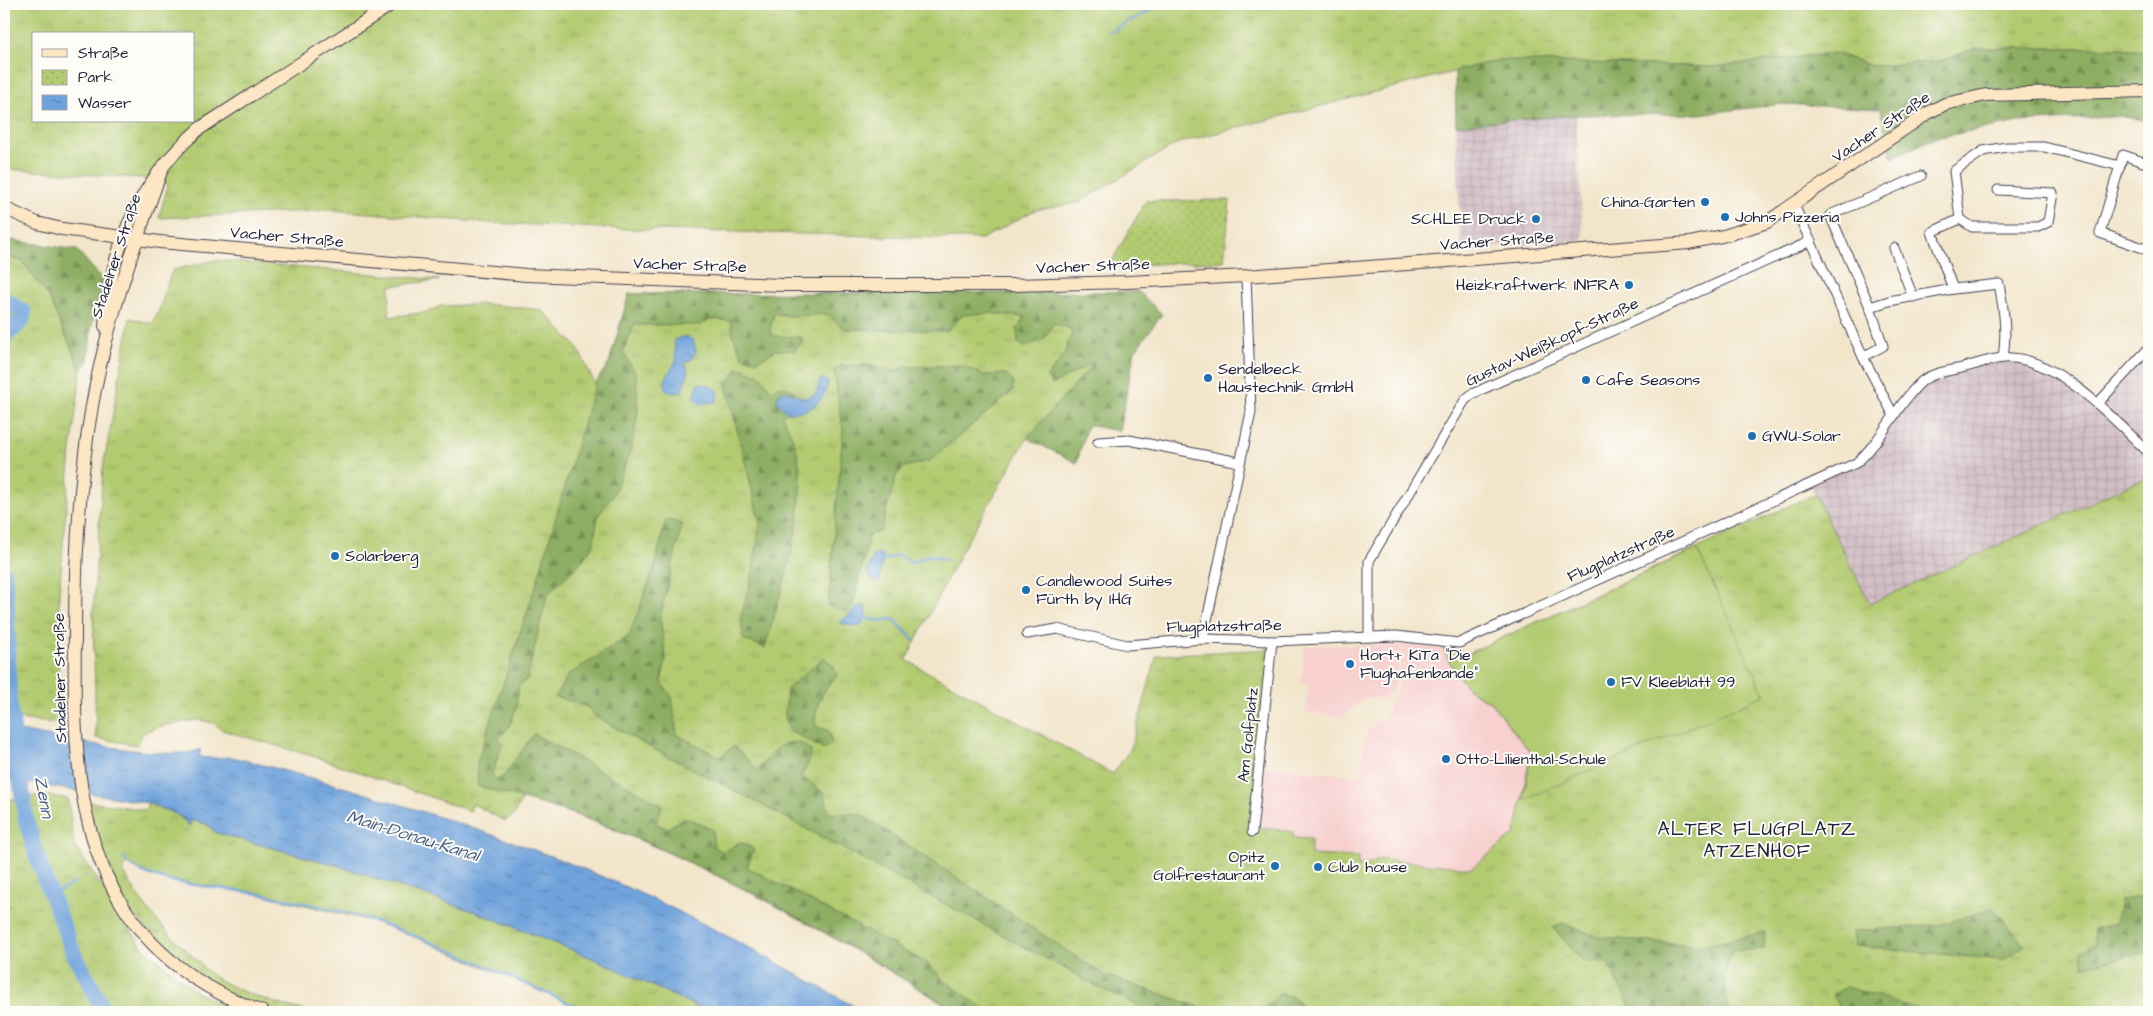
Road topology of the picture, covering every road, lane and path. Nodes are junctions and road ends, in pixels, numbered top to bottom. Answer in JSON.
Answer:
{"nodes":[{"id":1,"x":392,"y":4,"type":"edge"},
{"id":2,"x":2149,"y":90,"type":"edge"},
{"id":3,"x":2149,"y":164,"type":"edge"},
{"id":4,"x":2120,"y":166,"type":"junction"},
{"id":5,"x":162,"y":169,"type":"junction"},
{"id":6,"x":1921,"y":176,"type":"dead end"},
{"id":7,"x":1998,"y":190,"type":"dead end"},
{"id":8,"x":1794,"y":204,"type":"junction"},
{"id":9,"x":4,"y":208,"type":"edge"},
{"id":10,"x":1960,"y":219,"type":"junction"},
{"id":11,"x":121,"y":237,"type":"junction"},
{"id":12,"x":138,"y":239,"type":"junction"},
{"id":13,"x":1811,"y":241,"type":"junction"},
{"id":14,"x":1894,"y":248,"type":"dead end"},
{"id":15,"x":2149,"y":250,"type":"edge"},
{"id":16,"x":1246,"y":276,"type":"junction"},
{"id":17,"x":1953,"y":289,"type":"junction"},
{"id":18,"x":1913,"y":296,"type":"junction"},
{"id":19,"x":1870,"y":307,"type":"junction"},
{"id":20,"x":2149,"y":348,"type":"edge"},
{"id":21,"x":103,"y":353,"type":"junction"},
{"id":22,"x":1863,"y":357,"type":"junction"},
{"id":23,"x":2003,"y":358,"type":"junction"},
{"id":24,"x":2098,"y":403,"type":"junction"},
{"id":25,"x":1894,"y":416,"type":"junction"},
{"id":26,"x":1098,"y":442,"type":"dead end"},
{"id":27,"x":2149,"y":452,"type":"edge"},
{"id":28,"x":1239,"y":462,"type":"junction"},
{"id":29,"x":1027,"y":634,"type":"dead end"},
{"id":30,"x":1369,"y":637,"type":"junction"},
{"id":31,"x":1203,"y":639,"type":"junction"},
{"id":32,"x":1272,"y":641,"type":"junction"},
{"id":33,"x":1252,"y":832,"type":"dead end"},
{"id":34,"x":263,"y":1012,"type":"edge"}],
"edges":[{"from":1,"to":5,"type":"street","name":"Stadelner Straße"},
{"from":2,"to":8,"type":"street","name":"Vacher Straße"},
{"from":3,"to":4,"type":"street"},
{"from":4,"to":10,"type":"street"},
{"from":4,"to":15,"type":"street"},
{"from":5,"to":11,"type":"street","name":"Stadelner Straße"},
{"from":5,"to":12,"type":"street","name":"Stadelner Straße"},
{"from":6,"to":19,"type":"street"},
{"from":7,"to":10,"type":"street"},
{"from":8,"to":13,"type":"street"},
{"from":8,"to":16,"type":"street","name":"Vacher Straße"},
{"from":9,"to":11,"type":"street","name":"Vacher Straße"},
{"from":10,"to":17,"type":"street"},
{"from":11,"to":12,"type":"street","name":"Vacher Straße"},
{"from":11,"to":21,"type":"street","name":"Stadelner Straße"},
{"from":12,"to":16,"type":"street","name":"Vacher Straße"},
{"from":12,"to":21,"type":"street","name":"Stadelner Straße"},
{"from":13,"to":22,"type":"street"},
{"from":13,"to":30,"type":"street","name":"Gustav-Weißkopf-Straße"},
{"from":14,"to":18,"type":"street"},
{"from":16,"to":28,"type":"street"},
{"from":17,"to":18,"type":"street"},
{"from":17,"to":23,"type":"street"},
{"from":18,"to":19,"type":"street"},
{"from":19,"to":22,"type":"street"},
{"from":20,"to":24,"type":"street"},
{"from":21,"to":34,"type":"street","name":"Stadelner Straße"},
{"from":22,"to":25,"type":"street"},
{"from":23,"to":24,"type":"street","name":"Flugplatzstraße"},
{"from":23,"to":25,"type":"street","name":"Flugplatzstraße"},
{"from":24,"to":27,"type":"street","name":"Flugplatzstraße"},
{"from":25,"to":30,"type":"street","name":"Flugplatzstraße"},
{"from":26,"to":28,"type":"street"},
{"from":28,"to":31,"type":"street"},
{"from":29,"to":31,"type":"street","name":"Flugplatzstraße"},
{"from":30,"to":32,"type":"street","name":"Flugplatzstraße"},
{"from":31,"to":32,"type":"street","name":"Flugplatzstraße"},
{"from":32,"to":33,"type":"street","name":"Am Golfplatz"}]}
